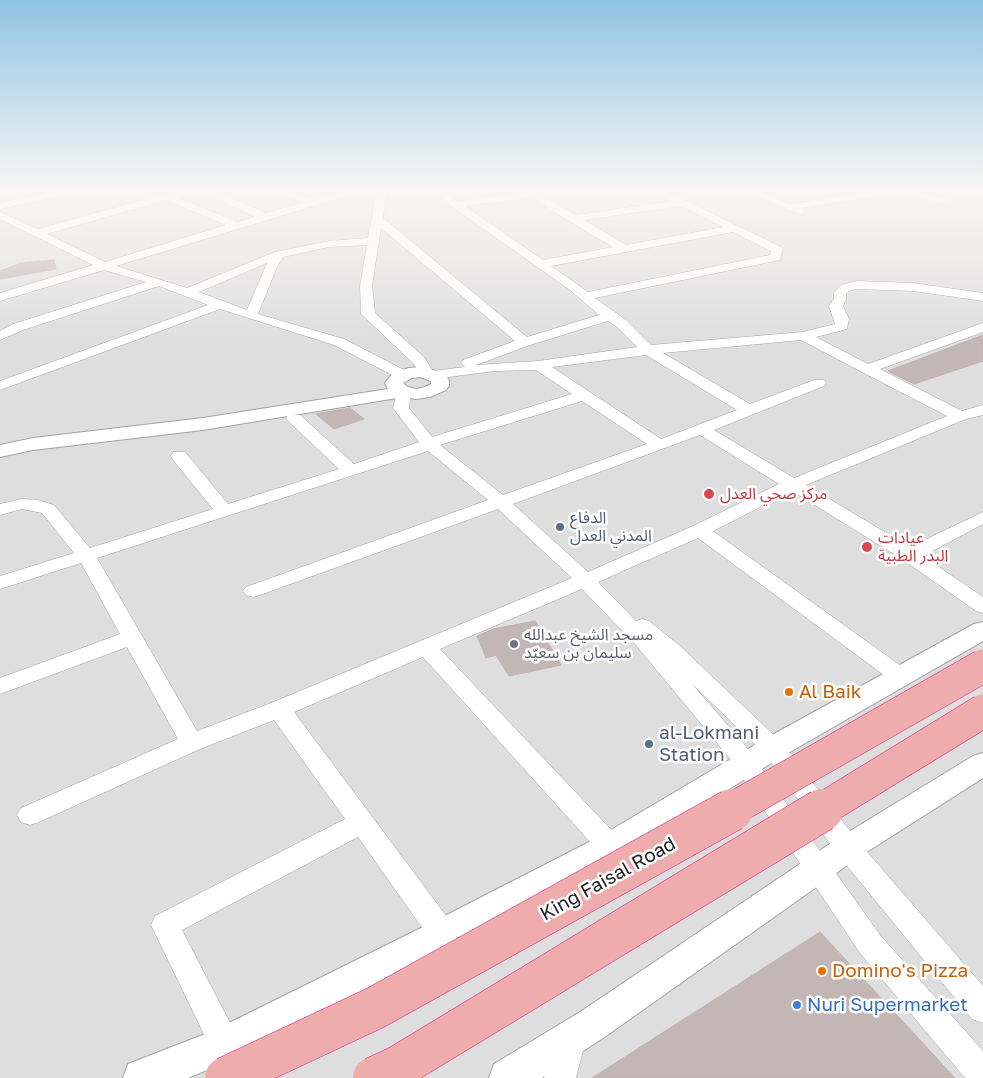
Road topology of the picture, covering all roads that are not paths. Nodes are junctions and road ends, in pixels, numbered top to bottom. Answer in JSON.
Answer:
{"nodes":[{"id":1,"x":52,"y":239,"type":"edge"},
{"id":2,"x":192,"y":239,"type":"edge"},
{"id":3,"x":400,"y":239,"type":"edge"},
{"id":4,"x":505,"y":239,"type":"edge"},
{"id":5,"x":609,"y":239,"type":"edge"},
{"id":6,"x":671,"y":239,"type":"edge"},
{"id":7,"x":757,"y":239,"type":"edge"},
{"id":8,"x":372,"y":241,"type":"joint"},
{"id":9,"x":623,"y":248,"type":"junction"},
{"id":10,"x":279,"y":254,"type":"junction"},
{"id":11,"x":540,"y":264,"type":"junction"},
{"id":12,"x":104,"y":266,"type":"junction"},
{"id":13,"x":159,"y":282,"type":"junction"},
{"id":14,"x":186,"y":292,"type":"junction"},
{"id":15,"x":586,"y":296,"type":"junction"},
{"id":16,"x":0,"y":297,"type":"edge"},
{"id":17,"x":983,"y":297,"type":"edge"},
{"id":18,"x":222,"y":304,"type":"junction"},
{"id":19,"x":250,"y":316,"type":"junction"},
{"id":20,"x":609,"y":316,"type":"junction"},
{"id":21,"x":983,"y":327,"type":"edge"},
{"id":22,"x":0,"y":336,"type":"edge"},
{"id":23,"x":804,"y":336,"type":"junction"},
{"id":24,"x":525,"y":342,"type":"junction"},
{"id":25,"x":648,"y":350,"type":"junction"},
{"id":26,"x":538,"y":365,"type":"junction"},
{"id":27,"x":867,"y":369,"type":"junction"},
{"id":28,"x":433,"y":378,"type":"junction"},
{"id":29,"x":400,"y":383,"type":"junction"},
{"id":30,"x":819,"y":383,"type":"dead end"},
{"id":31,"x":0,"y":386,"type":"edge"},
{"id":32,"x":584,"y":395,"type":"junction"},
{"id":33,"x":747,"y":409,"type":"junction"},
{"id":34,"x":983,"y":410,"type":"edge"},
{"id":35,"x":960,"y":416,"type":"junction"},
{"id":36,"x":294,"y":418,"type":"dead end"},
{"id":37,"x":701,"y":429,"type":"junction"},
{"id":38,"x":0,"y":439,"type":"edge"},
{"id":39,"x":428,"y":443,"type":"junction"},
{"id":40,"x":660,"y":445,"type":"junction"},
{"id":41,"x":0,"y":450,"type":"edge"},
{"id":42,"x":179,"y":456,"type":"dead end"},
{"id":43,"x":350,"y":470,"type":"junction"},
{"id":44,"x":791,"y":485,"type":"junction"},
{"id":45,"x":501,"y":502,"type":"junction"},
{"id":46,"x":0,"y":510,"type":"edge"},
{"id":47,"x":223,"y":510,"type":"junction"},
{"id":48,"x":983,"y":517,"type":"edge"},
{"id":49,"x":700,"y":530,"type":"junction"},
{"id":50,"x":86,"y":555,"type":"junction"},
{"id":51,"x":908,"y":555,"type":"junction"},
{"id":52,"x":584,"y":580,"type":"junction"},
{"id":53,"x":0,"y":583,"type":"edge"},
{"id":54,"x":252,"y":591,"type":"dead end"},
{"id":55,"x":982,"y":634,"type":"edge"},
{"id":56,"x":133,"y":637,"type":"junction"},
{"id":57,"x":426,"y":646,"type":"junction"},
{"id":58,"x":900,"y":676,"type":"junction"},
{"id":59,"x":0,"y":686,"type":"edge"},
{"id":60,"x":279,"y":709,"type":"junction"},
{"id":61,"x":983,"y":711,"type":"edge"},
{"id":62,"x":192,"y":743,"type":"junction"},
{"id":63,"x":773,"y":748,"type":"junction"},
{"id":64,"x":983,"y":764,"type":"edge"},
{"id":65,"x":747,"y":766,"type":"junction"},
{"id":66,"x":30,"y":815,"type":"dead end"},
{"id":67,"x":361,"y":823,"type":"junction"},
{"id":68,"x":610,"y":846,"type":"junction"},
{"id":69,"x":848,"y":848,"type":"junction"},
{"id":70,"x":819,"y":869,"type":"junction"},
{"id":71,"x":443,"y":934,"type":"junction"},
{"id":72,"x":983,"y":1009,"type":"edge"},
{"id":73,"x":571,"y":1038,"type":"junction"},
{"id":74,"x":225,"y":1061,"type":"edge"},
{"id":75,"x":983,"y":1075,"type":"edge"},
{"id":76,"x":142,"y":1078,"type":"edge"},
{"id":77,"x":374,"y":1078,"type":"edge"},
{"id":78,"x":508,"y":1078,"type":"edge"},
{"id":79,"x":560,"y":1078,"type":"edge"}],
"edges":[{"from":1,"to":12,"type":"street"},
{"from":2,"to":12,"type":"street"},
{"from":3,"to":24,"type":"street"},
{"from":4,"to":11,"type":"street"},
{"from":5,"to":9,"type":"street"},
{"from":6,"to":9,"type":"street"},
{"from":7,"to":15,"type":"street"},
{"from":8,"to":10,"type":"street"},
{"from":8,"to":28,"type":"street"},
{"from":9,"to":11,"type":"street"},
{"from":10,"to":14,"type":"street"},
{"from":10,"to":19,"type":"street"},
{"from":11,"to":15,"type":"street"},
{"from":12,"to":13,"type":"street"},
{"from":12,"to":16,"type":"street"},
{"from":13,"to":14,"type":"street"},
{"from":13,"to":22,"type":"street"},
{"from":14,"to":18,"type":"street"},
{"from":15,"to":20,"type":"street"},
{"from":17,"to":23,"type":"street"},
{"from":18,"to":19,"type":"street"},
{"from":18,"to":31,"type":"street"},
{"from":19,"to":29,"type":"street"},
{"from":20,"to":24,"type":"street"},
{"from":20,"to":25,"type":"street"},
{"from":21,"to":27,"type":"street"},
{"from":23,"to":25,"type":"street"},
{"from":23,"to":27,"type":"street"},
{"from":24,"to":28,"type":"street"},
{"from":25,"to":26,"type":"street"},
{"from":25,"to":33,"type":"street"},
{"from":26,"to":28,"type":"street"},
{"from":26,"to":32,"type":"street"},
{"from":27,"to":35,"type":"street"},
{"from":28,"to":29,"type":"street"},
{"from":29,"to":38,"type":"street"},
{"from":29,"to":39,"type":"street"},
{"from":29,"to":41,"type":"street"},
{"from":30,"to":33,"type":"street"},
{"from":32,"to":39,"type":"street"},
{"from":32,"to":40,"type":"street"},
{"from":33,"to":37,"type":"street"},
{"from":34,"to":35,"type":"street"},
{"from":35,"to":44,"type":"street"},
{"from":36,"to":43,"type":"street"},
{"from":37,"to":40,"type":"street"},
{"from":37,"to":44,"type":"street"},
{"from":39,"to":43,"type":"street"},
{"from":39,"to":45,"type":"street"},
{"from":40,"to":45,"type":"street"},
{"from":42,"to":47,"type":"street"},
{"from":43,"to":47,"type":"street"},
{"from":44,"to":49,"type":"street"},
{"from":44,"to":51,"type":"street"},
{"from":45,"to":52,"type":"street"},
{"from":45,"to":54,"type":"street"},
{"from":46,"to":50,"type":"street"},
{"from":47,"to":50,"type":"street"},
{"from":48,"to":51,"type":"street"},
{"from":49,"to":52,"type":"street"},
{"from":49,"to":58,"type":"street"},
{"from":50,"to":53,"type":"street"},
{"from":50,"to":56,"type":"street"},
{"from":51,"to":55,"type":"street"},
{"from":52,"to":57,"type":"street"},
{"from":52,"to":63,"type":"street"},
{"from":52,"to":65,"type":"street"},
{"from":55,"to":58,"type":"street"},
{"from":55,"to":74,"type":"highway","name":"King Faisal Road","bridge":true},
{"from":56,"to":59,"type":"street"},
{"from":56,"to":62,"type":"street"},
{"from":57,"to":60,"type":"street"},
{"from":57,"to":68,"type":"street"},
{"from":58,"to":63,"type":"street"},
{"from":60,"to":62,"type":"street"},
{"from":60,"to":67,"type":"street"},
{"from":61,"to":77,"type":"highway","bridge":true},
{"from":62,"to":66,"type":"street"},
{"from":63,"to":65,"type":"street"},
{"from":63,"to":69,"type":"street"},
{"from":64,"to":69,"type":"street"},
{"from":65,"to":68,"type":"street"},
{"from":65,"to":70,"type":"street"},
{"from":67,"to":71,"type":"street"},
{"from":67,"to":74,"type":"street"},
{"from":68,"to":71,"type":"street"},
{"from":69,"to":70,"type":"street"},
{"from":69,"to":72,"type":"street"},
{"from":70,"to":73,"type":"street"},
{"from":70,"to":75,"type":"street"},
{"from":71,"to":74,"type":"street"},
{"from":73,"to":78,"type":"street"},
{"from":73,"to":79,"type":"street"},
{"from":74,"to":76,"type":"street"}]}
